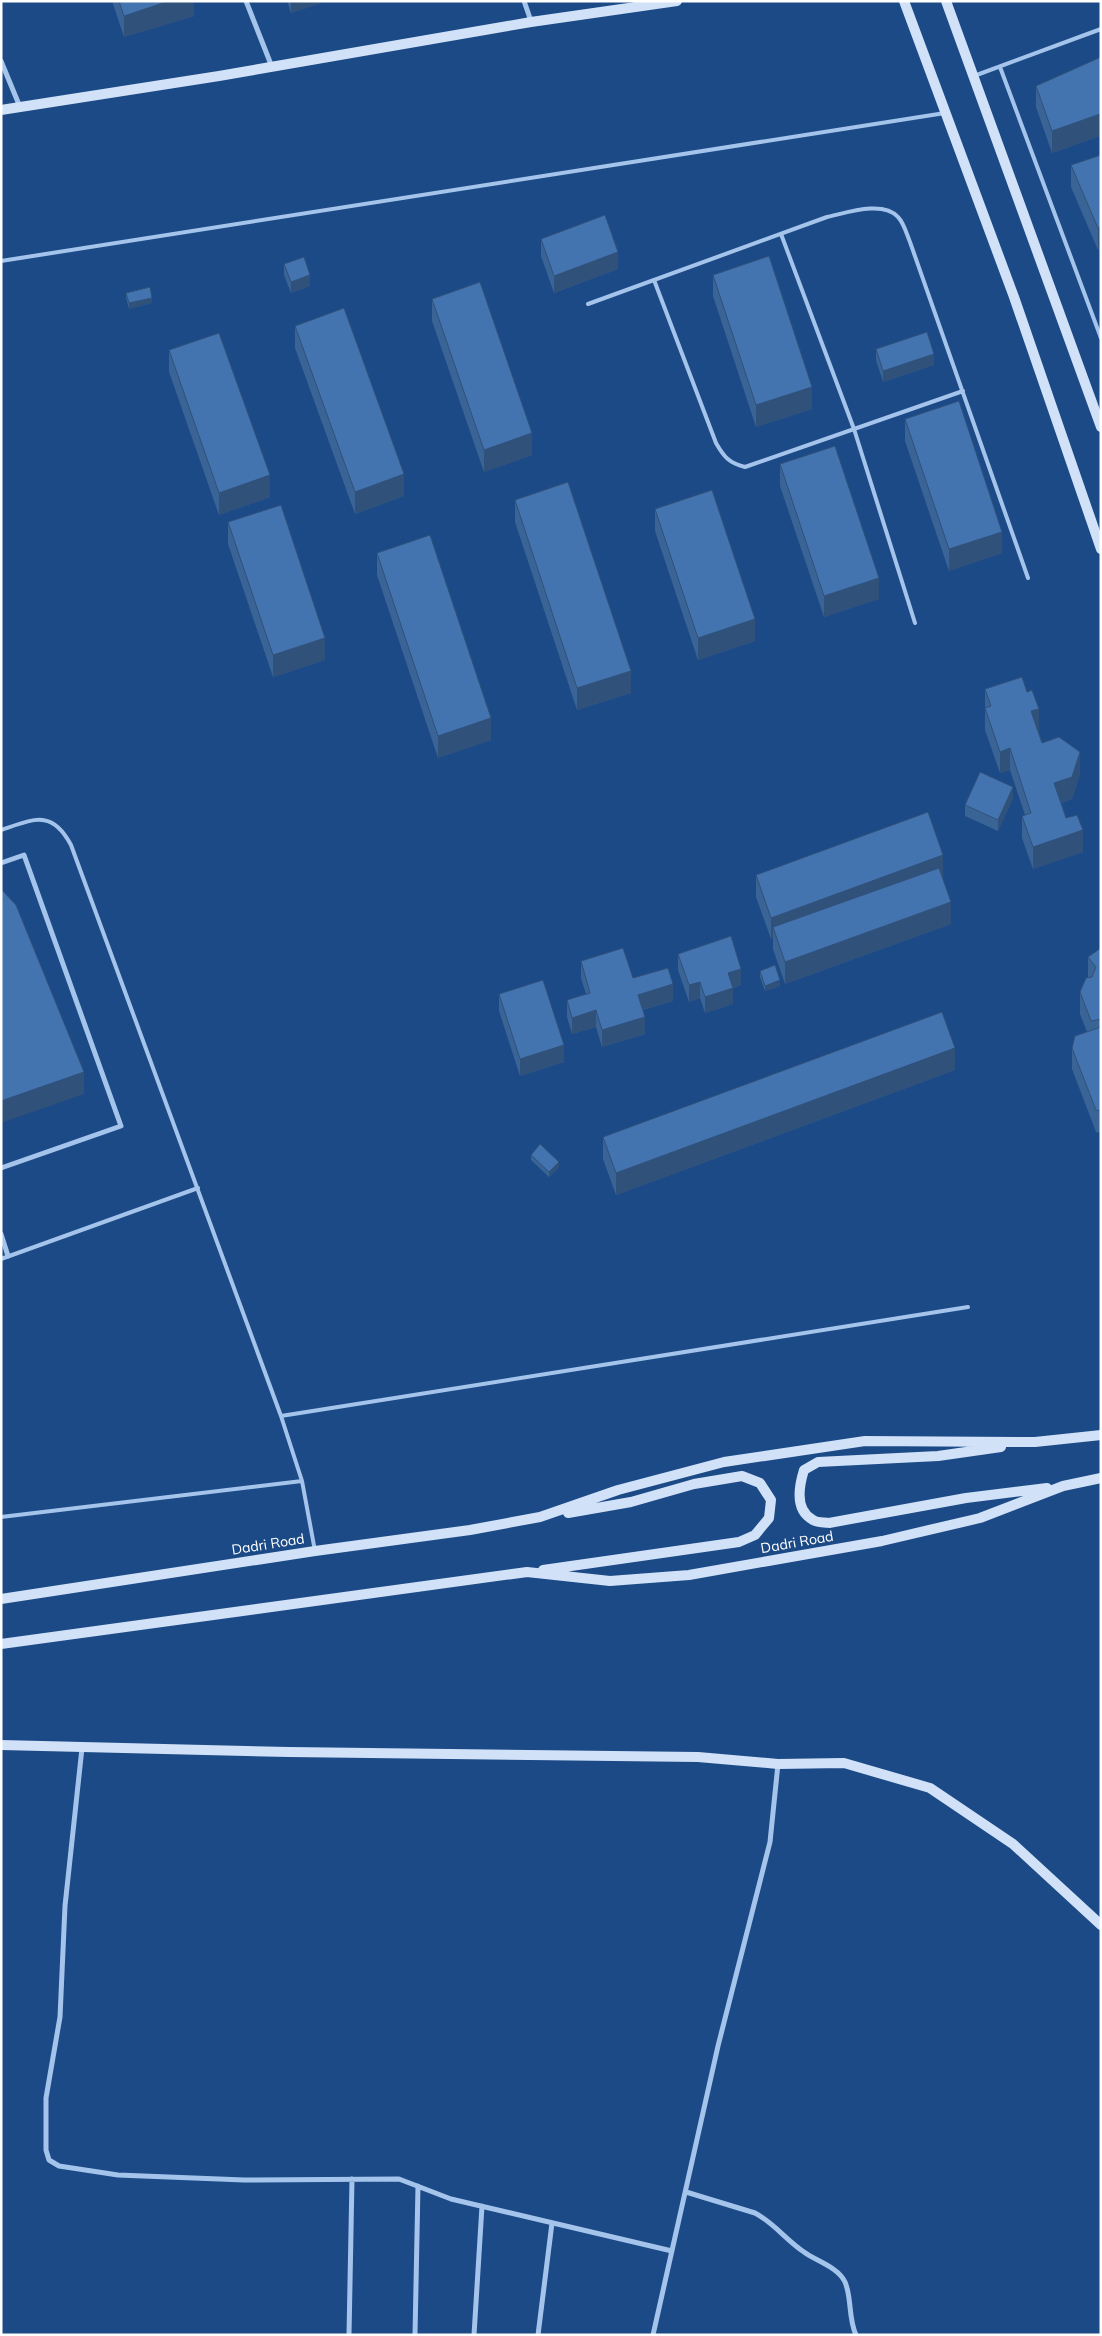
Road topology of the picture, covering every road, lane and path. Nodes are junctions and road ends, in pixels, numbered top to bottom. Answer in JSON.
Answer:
{"nodes":[{"id":1,"x":246,"y":1,"type":"edge"},
{"id":2,"x":524,"y":1,"type":"edge"},
{"id":3,"x":677,"y":1,"type":"edge"},
{"id":4,"x":904,"y":1,"type":"edge"},
{"id":5,"x":946,"y":1,"type":"edge"},
{"id":6,"x":531,"y":22,"type":"junction"},
{"id":7,"x":1101,"y":29,"type":"edge"},
{"id":8,"x":1,"y":61,"type":"edge"},
{"id":9,"x":272,"y":66,"type":"junction"},
{"id":10,"x":1000,"y":67,"type":"junction"},
{"id":11,"x":972,"y":77,"type":"junction"},
{"id":12,"x":20,"y":107,"type":"junction"},
{"id":13,"x":1,"y":110,"type":"edge"},
{"id":14,"x":947,"y":113,"type":"junction"},
{"id":15,"x":781,"y":234,"type":"junction"},
{"id":16,"x":1,"y":261,"type":"edge"},
{"id":17,"x":654,"y":280,"type":"junction"},
{"id":18,"x":588,"y":304,"type":"dead end"},
{"id":19,"x":1101,"y":338,"type":"edge"},
{"id":20,"x":963,"y":391,"type":"junction"},
{"id":21,"x":1101,"y":426,"type":"edge"},
{"id":22,"x":854,"y":429,"type":"junction"},
{"id":23,"x":1101,"y":549,"type":"edge"},
{"id":24,"x":1028,"y":578,"type":"dead end"},
{"id":25,"x":915,"y":623,"type":"dead end"},
{"id":26,"x":1,"y":830,"type":"edge"},
{"id":27,"x":1,"y":863,"type":"edge"},
{"id":28,"x":1,"y":1168,"type":"edge"},
{"id":29,"x":198,"y":1188,"type":"junction"},
{"id":30,"x":1,"y":1234,"type":"edge"},
{"id":31,"x":8,"y":1256,"type":"junction"},
{"id":32,"x":1,"y":1259,"type":"edge"},
{"id":33,"x":968,"y":1307,"type":"dead end"},
{"id":34,"x":281,"y":1416,"type":"junction"},
{"id":35,"x":1101,"y":1435,"type":"edge"},
{"id":36,"x":1035,"y":1442,"type":"junction"},
{"id":37,"x":1101,"y":1478,"type":"edge"},
{"id":38,"x":302,"y":1481,"type":"junction"},
{"id":39,"x":1063,"y":1486,"type":"junction"},
{"id":40,"x":1,"y":1517,"type":"edge"},
{"id":41,"x":540,"y":1517,"type":"junction"},
{"id":42,"x":314,"y":1551,"type":"junction"},
{"id":43,"x":528,"y":1572,"type":"junction"},
{"id":44,"x":1,"y":1599,"type":"edge"},
{"id":45,"x":1,"y":1644,"type":"edge"},
{"id":46,"x":1,"y":1745,"type":"edge"},
{"id":47,"x":82,"y":1748,"type":"junction"},
{"id":48,"x":778,"y":1764,"type":"junction"},
{"id":49,"x":1101,"y":1925,"type":"edge"},
{"id":50,"x":352,"y":2178,"type":"junction"},
{"id":51,"x":418,"y":2186,"type":"junction"},
{"id":52,"x":686,"y":2192,"type":"junction"},
{"id":53,"x":482,"y":2206,"type":"junction"},
{"id":54,"x":552,"y":2222,"type":"junction"},
{"id":55,"x":672,"y":2251,"type":"junction"},
{"id":56,"x":349,"y":2335,"type":"edge"},
{"id":57,"x":415,"y":2335,"type":"edge"},
{"id":58,"x":474,"y":2335,"type":"edge"},
{"id":59,"x":538,"y":2335,"type":"edge"},
{"id":60,"x":654,"y":2335,"type":"edge"},
{"id":61,"x":856,"y":2335,"type":"edge"}],
"edges":[{"from":1,"to":9,"type":"street"},
{"from":2,"to":6,"type":"street"},
{"from":3,"to":6,"type":"main road"},
{"from":4,"to":14,"type":"main road"},
{"from":5,"to":11,"type":"main road"},
{"from":6,"to":9,"type":"main road"},
{"from":7,"to":10,"type":"lane"},
{"from":8,"to":12,"type":"street"},
{"from":9,"to":12,"type":"main road"},
{"from":10,"to":11,"type":"lane"},
{"from":10,"to":19,"type":"lane"},
{"from":11,"to":21,"type":"main road"},
{"from":12,"to":13,"type":"main road"},
{"from":14,"to":16,"type":"lane"},
{"from":14,"to":23,"type":"main road"},
{"from":15,"to":17,"type":"lane"},
{"from":15,"to":20,"type":"lane"},
{"from":15,"to":22,"type":"lane"},
{"from":17,"to":18,"type":"lane"},
{"from":17,"to":22,"type":"lane"},
{"from":20,"to":22,"type":"lane"},
{"from":20,"to":24,"type":"lane"},
{"from":22,"to":25,"type":"lane"},
{"from":26,"to":29,"type":"lane"},
{"from":27,"to":28,"type":"street"},
{"from":29,"to":31,"type":"lane"},
{"from":29,"to":34,"type":"lane"},
{"from":30,"to":31,"type":"street"},
{"from":31,"to":32,"type":"lane"},
{"from":33,"to":34,"type":"lane"},
{"from":34,"to":38,"type":"lane"},
{"from":35,"to":36,"type":"main road","name":"Dadri Road"},
{"from":36,"to":39,"type":"main road","name":"Dadri Road"},
{"from":36,"to":41,"type":"main road","name":"Dadri Road"},
{"from":37,"to":39,"type":"main road","name":"Dadri Road"},
{"from":38,"to":40,"type":"lane"},
{"from":38,"to":42,"type":"lane"},
{"from":39,"to":43,"type":"main road","name":"Dadri Road"},
{"from":41,"to":42,"type":"main road","name":"Dadri Road"},
{"from":41,"to":43,"type":"main road","name":"Dadri Road"},
{"from":42,"to":44,"type":"main road","name":"Dadri Road"},
{"from":43,"to":45,"type":"main road","name":"Dadri Road"},
{"from":46,"to":47,"type":"main road"},
{"from":47,"to":48,"type":"main road"},
{"from":47,"to":50,"type":"street"},
{"from":48,"to":49,"type":"main road"},
{"from":48,"to":52,"type":"street"},
{"from":50,"to":51,"type":"street"},
{"from":50,"to":56,"type":"street"},
{"from":51,"to":53,"type":"street"},
{"from":51,"to":57,"type":"street"},
{"from":52,"to":55,"type":"street"},
{"from":52,"to":61,"type":"street"},
{"from":53,"to":54,"type":"street"},
{"from":53,"to":58,"type":"street"},
{"from":54,"to":55,"type":"street"},
{"from":54,"to":59,"type":"street"},
{"from":55,"to":60,"type":"street"}]}
